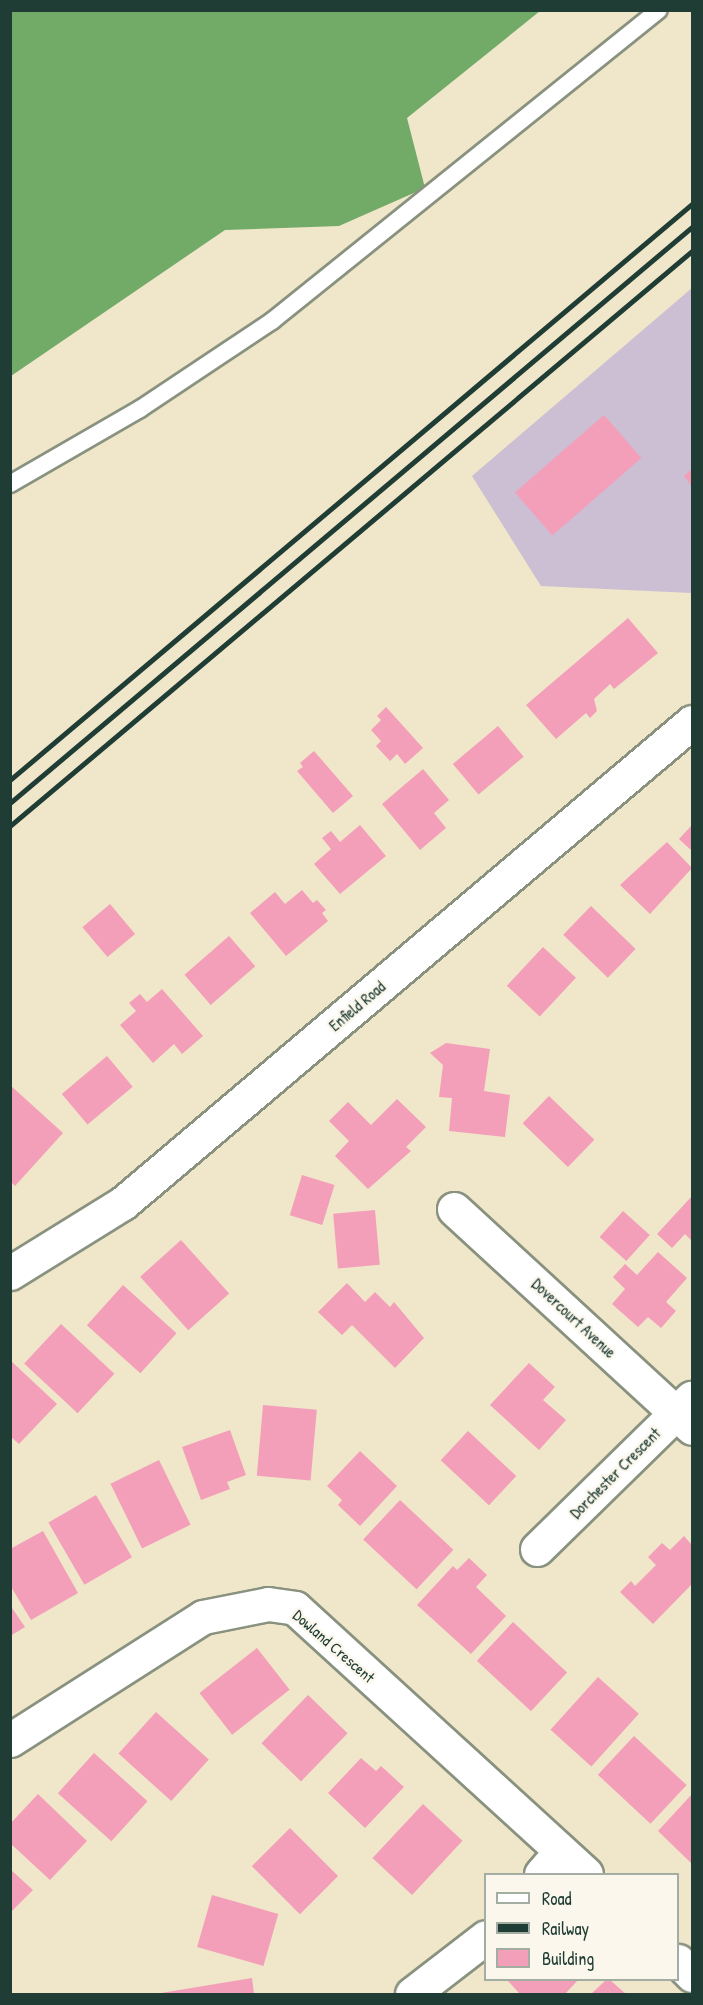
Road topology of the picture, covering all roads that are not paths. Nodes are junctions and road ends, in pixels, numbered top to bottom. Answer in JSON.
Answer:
{"nodes":[{"id":1,"x":659,"y":10,"type":"edge"},
{"id":2,"x":10,"y":484,"type":"edge"},
{"id":3,"x":693,"y":723,"type":"edge"},
{"id":4,"x":454,"y":1209,"type":"dead end"},
{"id":5,"x":10,"y":1273,"type":"edge"},
{"id":6,"x":687,"y":1412,"type":"edge"},
{"id":7,"x":537,"y":1549,"type":"dead end"},
{"id":8,"x":10,"y":1740,"type":"edge"},
{"id":9,"x":551,"y":1863,"type":"edge"},
{"id":10,"x":580,"y":1873,"type":"edge"},
{"id":11,"x":484,"y":1939,"type":"edge"},
{"id":12,"x":679,"y":1962,"type":"edge"},
{"id":13,"x":693,"y":1975,"type":"edge"},
{"id":14,"x":412,"y":1995,"type":"edge"}],
"edges":[{"from":1,"to":2,"type":"lane"},
{"from":3,"to":5,"type":"street","name":"Enfield Road"},
{"from":4,"to":6,"type":"street","name":"Dovercourt Avenue"},
{"from":6,"to":7,"type":"street","name":"Dorchester Crescent"},
{"from":8,"to":9,"type":"street","name":"Dowland Crescent"},
{"from":9,"to":10,"type":"street","name":"Dowland Crescent"},
{"from":11,"to":14,"type":"street"},
{"from":12,"to":13,"type":"street"}]}
